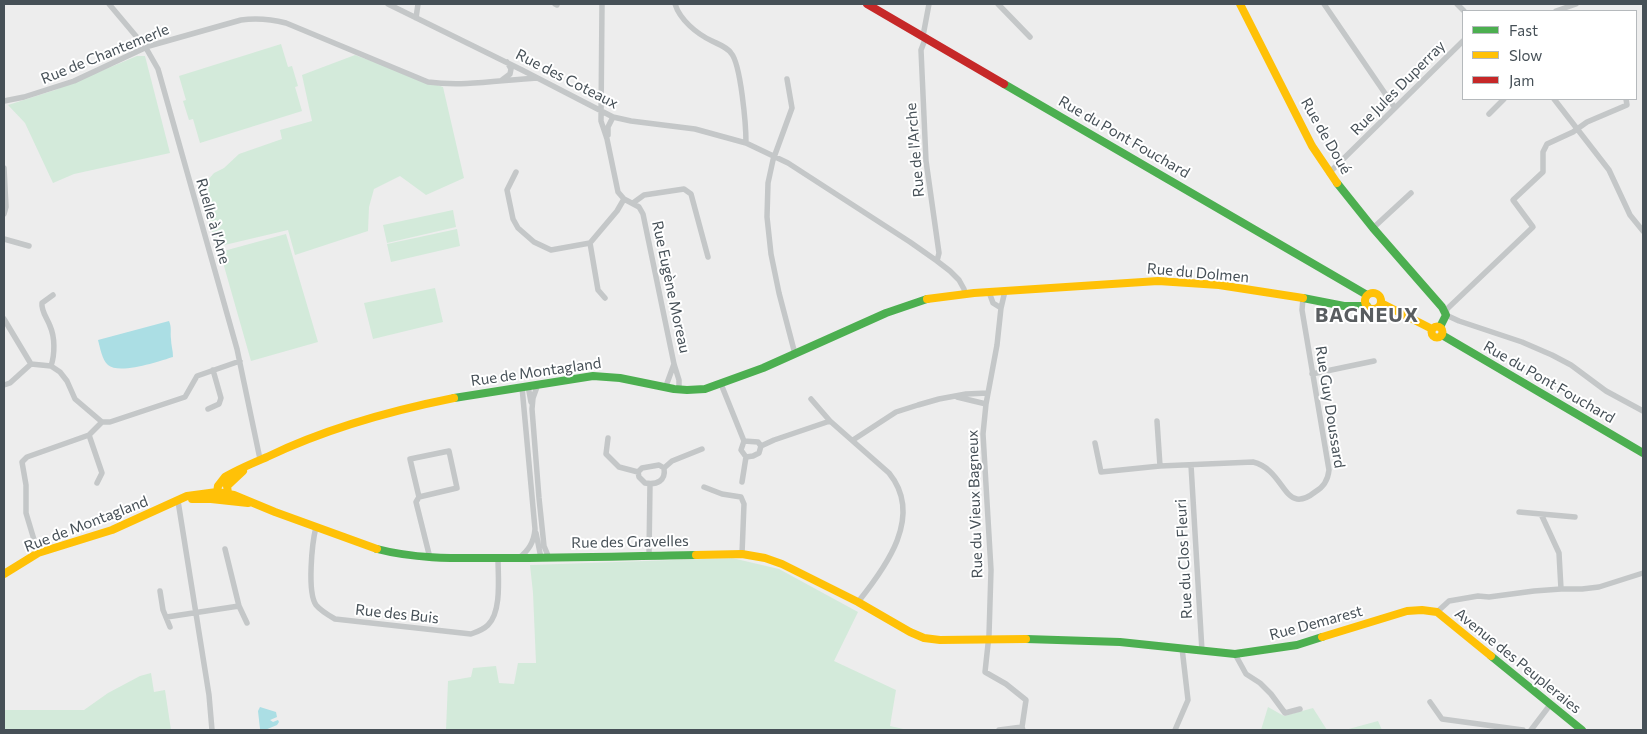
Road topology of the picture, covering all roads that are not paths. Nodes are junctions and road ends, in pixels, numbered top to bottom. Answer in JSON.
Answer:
{"nodes":[{"id":1,"x":109,"y":4,"type":"edge"},
{"id":2,"x":388,"y":4,"type":"edge"},
{"id":3,"x":418,"y":4,"type":"edge"},
{"id":4,"x":602,"y":4,"type":"edge"},
{"id":5,"x":675,"y":4,"type":"edge"},
{"id":6,"x":867,"y":4,"type":"edge"},
{"id":7,"x":929,"y":4,"type":"edge"},
{"id":8,"x":998,"y":4,"type":"edge"},
{"id":9,"x":1240,"y":4,"type":"edge"},
{"id":10,"x":1324,"y":4,"type":"edge"},
{"id":11,"x":1576,"y":4,"type":"edge"},
{"id":12,"x":1559,"y":10,"type":"edge"},
{"id":13,"x":416,"y":18,"type":"junction"},
{"id":14,"x":924,"y":37,"type":"junction"},
{"id":15,"x":1030,"y":37,"type":"dead end"},
{"id":16,"x":1462,"y":42,"type":"edge"},
{"id":17,"x":146,"y":48,"type":"junction"},
{"id":18,"x":506,"y":62,"type":"junction"},
{"id":19,"x":520,"y":69,"type":"junction"},
{"id":20,"x":538,"y":78,"type":"junction"},
{"id":21,"x":787,"y":79,"type":"dead end"},
{"id":22,"x":502,"y":80,"type":"junction"},
{"id":23,"x":512,"y":80,"type":"junction"},
{"id":24,"x":1503,"y":100,"type":"edge"},
{"id":25,"x":1555,"y":100,"type":"edge"},
{"id":26,"x":1626,"y":100,"type":"edge"},
{"id":27,"x":4,"y":101,"type":"edge"},
{"id":28,"x":1395,"y":108,"type":"junction"},
{"id":29,"x":602,"y":112,"type":"junction"},
{"id":30,"x":1489,"y":114,"type":"dead end"},
{"id":31,"x":613,"y":118,"type":"junction"},
{"id":32,"x":1577,"y":129,"type":"junction"},
{"id":33,"x":607,"y":139,"type":"junction"},
{"id":34,"x":746,"y":143,"type":"junction"},
{"id":35,"x":774,"y":156,"type":"junction"},
{"id":36,"x":4,"y":168,"type":"edge"},
{"id":37,"x":516,"y":172,"type":"dead end"},
{"id":38,"x":1329,"y":173,"type":"junction"},
{"id":39,"x":4,"y":188,"type":"edge"},
{"id":40,"x":1411,"y":193,"type":"dead end"},
{"id":41,"x":624,"y":199,"type":"junction"},
{"id":42,"x":633,"y":203,"type":"junction"},
{"id":43,"x":4,"y":214,"type":"edge"},
{"id":44,"x":1373,"y":228,"type":"junction"},
{"id":45,"x":1643,"y":231,"type":"edge"},
{"id":46,"x":4,"y":239,"type":"edge"},
{"id":47,"x":590,"y":243,"type":"junction"},
{"id":48,"x":29,"y":246,"type":"dead end"},
{"id":49,"x":708,"y":257,"type":"dead end"},
{"id":50,"x":937,"y":261,"type":"junction"},
{"id":51,"x":1005,"y":291,"type":"junction"},
{"id":52,"x":989,"y":292,"type":"junction"},
{"id":53,"x":965,"y":294,"type":"junction"},
{"id":54,"x":53,"y":295,"type":"dead end"},
{"id":55,"x":1367,"y":296,"type":"junction"},
{"id":56,"x":605,"y":298,"type":"dead end"},
{"id":57,"x":1303,"y":298,"type":"junction"},
{"id":58,"x":1381,"y":303,"type":"junction"},
{"id":59,"x":1367,"y":306,"type":"junction"},
{"id":60,"x":1001,"y":308,"type":"junction"},
{"id":61,"x":1446,"y":315,"type":"junction"},
{"id":62,"x":4,"y":319,"type":"edge"},
{"id":63,"x":1438,"y":330,"type":"junction"},
{"id":64,"x":795,"y":354,"type":"junction"},
{"id":65,"x":240,"y":361,"type":"junction"},
{"id":66,"x":1374,"y":361,"type":"dead end"},
{"id":67,"x":31,"y":364,"type":"junction"},
{"id":68,"x":674,"y":364,"type":"junction"},
{"id":69,"x":52,"y":366,"type":"junction"},
{"id":70,"x":213,"y":370,"type":"junction"},
{"id":71,"x":1312,"y":374,"type":"junction"},
{"id":72,"x":538,"y":384,"type":"junction"},
{"id":73,"x":720,"y":384,"type":"junction"},
{"id":74,"x":4,"y":385,"type":"edge"},
{"id":75,"x":525,"y":386,"type":"junction"},
{"id":76,"x":666,"y":386,"type":"junction"},
{"id":77,"x":679,"y":389,"type":"junction"},
{"id":78,"x":988,"y":393,"type":"junction"},
{"id":79,"x":1632,"y":396,"type":"dead end"},
{"id":80,"x":956,"y":397,"type":"junction"},
{"id":81,"x":811,"y":399,"type":"dead end"},
{"id":82,"x":986,"y":404,"type":"junction"},
{"id":83,"x":1628,"y":404,"type":"junction"},
{"id":84,"x":208,"y":409,"type":"dead end"},
{"id":85,"x":532,"y":409,"type":"junction"},
{"id":86,"x":1643,"y":411,"type":"edge"},
{"id":87,"x":830,"y":421,"type":"junction"},
{"id":88,"x":1157,"y":421,"type":"dead end"},
{"id":89,"x":102,"y":422,"type":"junction"},
{"id":90,"x":89,"y":435,"type":"junction"},
{"id":91,"x":608,"y":438,"type":"dead end"},
{"id":92,"x":853,"y":440,"type":"junction"},
{"id":93,"x":744,"y":441,"type":"junction"},
{"id":94,"x":1095,"y":444,"type":"dead end"},
{"id":95,"x":762,"y":446,"type":"junction"},
{"id":96,"x":702,"y":449,"type":"dead end"},
{"id":97,"x":1643,"y":453,"type":"edge"},
{"id":98,"x":746,"y":456,"type":"junction"},
{"id":99,"x":260,"y":459,"type":"junction"},
{"id":100,"x":252,"y":464,"type":"junction"},
{"id":101,"x":1191,"y":465,"type":"junction"},
{"id":102,"x":1160,"y":466,"type":"junction"},
{"id":103,"x":664,"y":468,"type":"junction"},
{"id":104,"x":638,"y":472,"type":"junction"},
{"id":105,"x":742,"y":482,"type":"dead end"},
{"id":106,"x":97,"y":484,"type":"dead end"},
{"id":107,"x":650,"y":484,"type":"junction"},
{"id":108,"x":704,"y":487,"type":"dead end"},
{"id":109,"x":222,"y":493,"type":"junction"},
{"id":110,"x":419,"y":497,"type":"junction"},
{"id":111,"x":178,"y":501,"type":"junction"},
{"id":112,"x":1519,"y":512,"type":"dead end"},
{"id":113,"x":1541,"y":514,"type":"junction"},
{"id":114,"x":1575,"y":517,"type":"dead end"},
{"id":115,"x":316,"y":527,"type":"junction"},
{"id":116,"x":535,"y":529,"type":"junction"},
{"id":117,"x":225,"y":549,"type":"dead end"},
{"id":118,"x":38,"y":553,"type":"junction"},
{"id":119,"x":742,"y":554,"type":"junction"},
{"id":120,"x":649,"y":556,"type":"junction"},
{"id":121,"x":430,"y":558,"type":"junction"},
{"id":122,"x":498,"y":558,"type":"junction"},
{"id":123,"x":519,"y":558,"type":"junction"},
{"id":124,"x":541,"y":558,"type":"junction"},
{"id":125,"x":549,"y":558,"type":"junction"},
{"id":126,"x":1643,"y":573,"type":"edge"},
{"id":127,"x":4,"y":574,"type":"edge"},
{"id":128,"x":1562,"y":589,"type":"junction"},
{"id":129,"x":160,"y":591,"type":"dead end"},
{"id":130,"x":858,"y":602,"type":"junction"},
{"id":131,"x":239,"y":606,"type":"junction"},
{"id":132,"x":196,"y":612,"type":"junction"},
{"id":133,"x":1437,"y":612,"type":"junction"},
{"id":134,"x":167,"y":618,"type":"junction"},
{"id":135,"x":247,"y":623,"type":"dead end"},
{"id":136,"x":170,"y":627,"type":"dead end"},
{"id":137,"x":988,"y":639,"type":"junction"},
{"id":138,"x":1182,"y":648,"type":"junction"},
{"id":139,"x":1202,"y":650,"type":"junction"},
{"id":140,"x":1235,"y":654,"type":"junction"},
{"id":141,"x":1430,"y":702,"type":"dead end"},
{"id":142,"x":1550,"y":705,"type":"junction"},
{"id":143,"x":1300,"y":709,"type":"dead end"},
{"id":144,"x":1022,"y":728,"type":"edge"},
{"id":145,"x":212,"y":730,"type":"edge"},
{"id":146,"x":999,"y":730,"type":"edge"},
{"id":147,"x":1174,"y":730,"type":"edge"},
{"id":148,"x":1523,"y":730,"type":"edge"},
{"id":149,"x":1531,"y":730,"type":"edge"},
{"id":150,"x":1582,"y":730,"type":"edge"}],
"edges":[{"from":1,"to":17,"type":"street","name":"Ruelle à l'Ane"},
{"from":2,"to":13,"type":"street","name":"Rue des Coteaux"},
{"from":3,"to":13,"type":"street"},
{"from":4,"to":29,"type":"street"},
{"from":5,"to":34,"type":"street"},
{"from":6,"to":14,"type":"street","name":"Rue du Pont Fouchard"},
{"from":7,"to":14,"type":"street","name":"Rue de l'Arche"},
{"from":8,"to":15,"type":"street"},
{"from":9,"to":38,"type":"street","name":"Rue de Doué"},
{"from":10,"to":28,"type":"street"},
{"from":11,"to":12,"type":"street"},
{"from":13,"to":18,"type":"street","name":"Rue des Coteaux"},
{"from":14,"to":50,"type":"street","name":"Rue de l'Arche"},
{"from":14,"to":55,"type":"street","name":"Rue du Pont Fouchard"},
{"from":16,"to":28,"type":"street","name":"Rue Jules Duperray"},
{"from":17,"to":22,"type":"street","name":"Rue de Chantemerle"},
{"from":17,"to":27,"type":"street","name":"Rue de Chantemerle"},
{"from":17,"to":65,"type":"street","name":"Ruelle à l'Ane"},
{"from":18,"to":19,"type":"street","name":"Rue des Coteaux"},
{"from":18,"to":22,"type":"street"},
{"from":19,"to":20,"type":"street","name":"Rue des Coteaux"},
{"from":19,"to":22,"type":"street","name":"Rue de Chantemerle"},
{"from":19,"to":23,"type":"street"},
{"from":20,"to":23,"type":"street","name":"Rue de Chantemerle"},
{"from":20,"to":29,"type":"street","name":"Rue des Coteaux"},
{"from":21,"to":35,"type":"street"},
{"from":22,"to":23,"type":"street","name":"Rue de Chantemerle"},
{"from":24,"to":30,"type":"street"},
{"from":25,"to":32,"type":"street"},
{"from":26,"to":32,"type":"street"},
{"from":28,"to":38,"type":"street","name":"Rue Jules Duperray"},
{"from":29,"to":31,"type":"street","name":"Rue des Coteaux"},
{"from":29,"to":33,"type":"street"},
{"from":31,"to":33,"type":"street"},
{"from":31,"to":34,"type":"street","name":"Rue des Coteaux"},
{"from":32,"to":45,"type":"street"},
{"from":32,"to":61,"type":"street"},
{"from":33,"to":41,"type":"street"},
{"from":34,"to":35,"type":"street","name":"Rue des Coteaux"},
{"from":35,"to":50,"type":"street","name":"Rue des Coteaux"},
{"from":35,"to":64,"type":"street"},
{"from":36,"to":39,"type":"street"},
{"from":37,"to":47,"type":"street"},
{"from":38,"to":44,"type":"street","name":"Rue de Doué"},
{"from":39,"to":43,"type":"street"},
{"from":40,"to":44,"type":"street"},
{"from":41,"to":42,"type":"street"},
{"from":41,"to":47,"type":"street"},
{"from":42,"to":49,"type":"street"},
{"from":42,"to":68,"type":"street","name":"Rue Eugène Moreau"},
{"from":44,"to":61,"type":"street","name":"Rue de Doué"},
{"from":46,"to":48,"type":"street"},
{"from":47,"to":56,"type":"street"},
{"from":50,"to":53,"type":"street","name":"Rue des Coteaux"},
{"from":51,"to":52,"type":"street","name":"Rue du Dolmen"},
{"from":51,"to":57,"type":"street","name":"Rue du Dolmen"},
{"from":51,"to":60,"type":"street","name":"Rue du Vieux Bagneux"},
{"from":52,"to":53,"type":"street","name":"Rue du Dolmen"},
{"from":52,"to":60,"type":"street"},
{"from":53,"to":64,"type":"street","name":"Rue de Montagland"},
{"from":54,"to":69,"type":"street"},
{"from":55,"to":58,"type":"street"},
{"from":55,"to":59,"type":"street"},
{"from":57,"to":59,"type":"street","name":"Rue du Dolmen"},
{"from":57,"to":71,"type":"street","name":"Rue Guy Doussard"},
{"from":58,"to":59,"type":"street"},
{"from":58,"to":63,"type":"street","name":"Rue du Pont Fouchard"},
{"from":60,"to":78,"type":"street","name":"Rue du Vieux Bagneux"},
{"from":61,"to":63,"type":"street"},
{"from":61,"to":83,"type":"street"},
{"from":62,"to":67,"type":"street"},
{"from":63,"to":97,"type":"street","name":"Rue du Pont Fouchard"},
{"from":64,"to":73,"type":"street","name":"Rue de Montagland"},
{"from":65,"to":70,"type":"street"},
{"from":65,"to":99,"type":"street","name":"Ruelle à l'Ane"},
{"from":66,"to":71,"type":"street"},
{"from":67,"to":69,"type":"street"},
{"from":67,"to":74,"type":"street"},
{"from":68,"to":76,"type":"street","name":"Rue Eugène Moreau"},
{"from":68,"to":77,"type":"street","name":"Rue Eugène Moreau"},
{"from":69,"to":89,"type":"street"},
{"from":70,"to":84,"type":"street"},
{"from":70,"to":89,"type":"street"},
{"from":71,"to":101,"type":"street","name":"Rue Guy Doussard"},
{"from":72,"to":75,"type":"street","name":"Rue de Montagland"},
{"from":72,"to":76,"type":"street","name":"Rue de Montagland"},
{"from":72,"to":85,"type":"street"},
{"from":73,"to":77,"type":"street","name":"Rue de Montagland"},
{"from":73,"to":93,"type":"street"},
{"from":75,"to":85,"type":"street"},
{"from":75,"to":99,"type":"street","name":"Rue de Montagland"},
{"from":75,"to":116,"type":"street"},
{"from":76,"to":77,"type":"street","name":"Rue de Montagland"},
{"from":78,"to":80,"type":"street"},
{"from":78,"to":82,"type":"street","name":"Rue du Vieux Bagneux"},
{"from":79,"to":83,"type":"street"},
{"from":80,"to":82,"type":"street"},
{"from":80,"to":92,"type":"street"},
{"from":81,"to":87,"type":"street"},
{"from":82,"to":137,"type":"street","name":"Rue du Vieux Bagneux"},
{"from":83,"to":86,"type":"street"},
{"from":85,"to":125,"type":"street"},
{"from":87,"to":92,"type":"street"},
{"from":87,"to":95,"type":"street"},
{"from":88,"to":102,"type":"street"},
{"from":89,"to":90,"type":"street"},
{"from":90,"to":106,"type":"street"},
{"from":90,"to":118,"type":"street"},
{"from":91,"to":104,"type":"street"},
{"from":92,"to":130,"type":"street"},
{"from":93,"to":95,"type":"street"},
{"from":93,"to":98,"type":"street"},
{"from":94,"to":102,"type":"street","name":"Rue Guy Doussard"},
{"from":95,"to":98,"type":"street"},
{"from":96,"to":103,"type":"street"},
{"from":98,"to":105,"type":"street"},
{"from":99,"to":100,"type":"street","name":"Rue de Montagland"},
{"from":100,"to":109,"type":"street","name":"Rue de Montagland"},
{"from":100,"to":109,"type":"street","name":"Rue de Montagland"},
{"from":101,"to":102,"type":"street","name":"Rue Guy Doussard"},
{"from":101,"to":139,"type":"street","name":"Rue du Clos Fleuri"},
{"from":103,"to":104,"type":"street"},
{"from":103,"to":107,"type":"street"},
{"from":104,"to":107,"type":"street"},
{"from":107,"to":120,"type":"street"},
{"from":108,"to":119,"type":"street"},
{"from":109,"to":111,"type":"street","name":"Rue de Montagland"},
{"from":109,"to":111,"type":"street","name":"Rue de Montagland"},
{"from":109,"to":115,"type":"street","name":"Rue des Gravelles"},
{"from":110,"to":110,"type":"street"},
{"from":110,"to":121,"type":"street"},
{"from":111,"to":118,"type":"street","name":"Rue de Montagland"},
{"from":111,"to":132,"type":"street"},
{"from":112,"to":113,"type":"street"},
{"from":113,"to":114,"type":"street"},
{"from":113,"to":128,"type":"street"},
{"from":115,"to":121,"type":"street","name":"Rue des Gravelles"},
{"from":115,"to":122,"type":"street","name":"Rue des Buis"},
{"from":116,"to":123,"type":"street"},
{"from":116,"to":124,"type":"street"},
{"from":117,"to":131,"type":"street"},
{"from":118,"to":127,"type":"street","name":"Rue de Montagland"},
{"from":119,"to":120,"type":"street","name":"Rue des Gravelles"},
{"from":119,"to":130,"type":"street","name":"Rue des Gravelles"},
{"from":120,"to":125,"type":"street","name":"Rue des Gravelles"},
{"from":121,"to":122,"type":"street","name":"Rue des Gravelles"},
{"from":122,"to":123,"type":"street","name":"Rue des Gravelles"},
{"from":123,"to":124,"type":"street","name":"Rue des Gravelles"},
{"from":124,"to":125,"type":"street","name":"Rue des Gravelles"},
{"from":126,"to":128,"type":"street"},
{"from":128,"to":133,"type":"street"},
{"from":129,"to":134,"type":"street"},
{"from":130,"to":137,"type":"street","name":"Rue des Gravelles"},
{"from":131,"to":132,"type":"street"},
{"from":131,"to":135,"type":"street"},
{"from":132,"to":134,"type":"street"},
{"from":132,"to":145,"type":"street"},
{"from":133,"to":140,"type":"street","name":"Rue Demarest"},
{"from":133,"to":142,"type":"street","name":"Avenue des Peupleraies"},
{"from":134,"to":136,"type":"street"},
{"from":137,"to":138,"type":"street","name":"Rue Demarest"},
{"from":137,"to":144,"type":"street","name":"Rue du Vieux Bagneux"},
{"from":138,"to":139,"type":"street","name":"Rue Demarest"},
{"from":138,"to":147,"type":"street"},
{"from":139,"to":140,"type":"street","name":"Rue Demarest"},
{"from":140,"to":143,"type":"street"},
{"from":141,"to":148,"type":"street"},
{"from":142,"to":149,"type":"street"},
{"from":142,"to":150,"type":"street","name":"Avenue des Peupleraies"},
{"from":144,"to":146,"type":"street"}]}
